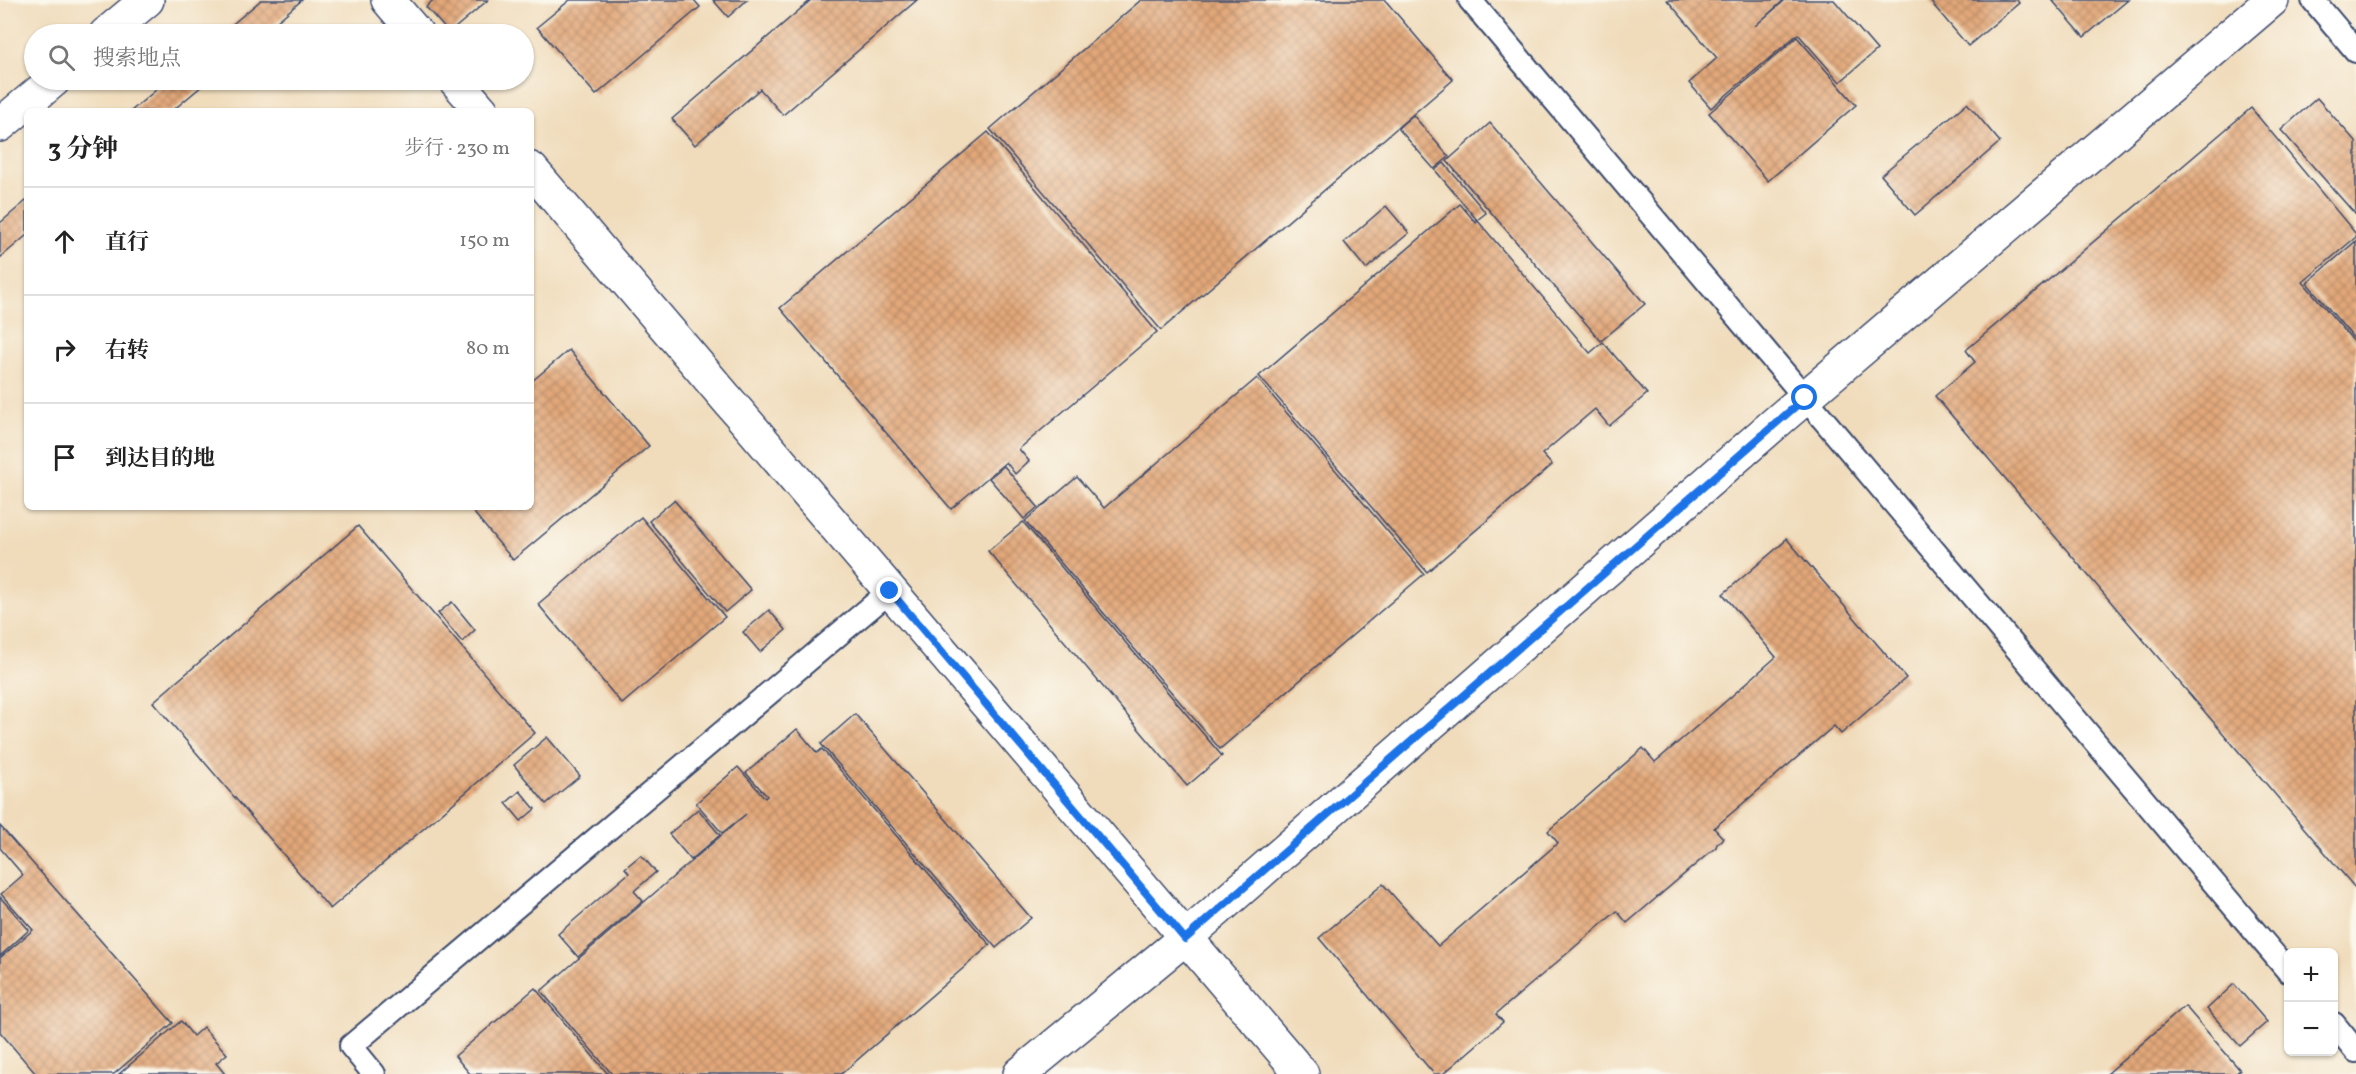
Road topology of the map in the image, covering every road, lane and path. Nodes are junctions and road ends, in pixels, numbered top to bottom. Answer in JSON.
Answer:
{"nodes":[{"id":1,"x":147,"y":0,"type":"edge"},
{"id":2,"x":388,"y":0,"type":"edge"},
{"id":3,"x":1470,"y":0,"type":"edge"},
{"id":4,"x":2272,"y":0,"type":"edge"},
{"id":5,"x":2313,"y":0,"type":"edge"},
{"id":6,"x":118,"y":24,"type":"edge"},
{"id":7,"x":408,"y":24,"type":"edge"},
{"id":8,"x":2356,"y":51,"type":"edge"},
{"id":9,"x":42,"y":90,"type":"edge"},
{"id":10,"x":464,"y":90,"type":"edge"},
{"id":11,"x":479,"y":108,"type":"edge"},
{"id":12,"x":0,"y":125,"type":"edge"},
{"id":13,"x":534,"y":173,"type":"edge"},
{"id":14,"x":1805,"y":398,"type":"junction"},
{"id":15,"x":890,"y":591,"type":"junction"},
{"id":16,"x":1185,"y":939,"type":"junction"},
{"id":17,"x":2284,"y":965,"type":"edge"},
{"id":18,"x":2338,"y":1029,"type":"edge"},
{"id":19,"x":2356,"y":1051,"type":"edge"},
{"id":20,"x":374,"y":1074,"type":"edge"},
{"id":21,"x":1020,"y":1074,"type":"edge"},
{"id":22,"x":1302,"y":1074,"type":"edge"}],
"edges":[{"from":1,"to":6,"type":"street"},
{"from":2,"to":7,"type":"street"},
{"from":3,"to":14,"type":"lane"},
{"from":4,"to":14,"type":"street"},
{"from":5,"to":8,"type":"lane"},
{"from":9,"to":12,"type":"street"},
{"from":10,"to":11,"type":"street"},
{"from":13,"to":15,"type":"street"},
{"from":14,"to":16,"type":"street"},
{"from":14,"to":17,"type":"lane"},
{"from":15,"to":16,"type":"street"},
{"from":15,"to":20,"type":"lane"},
{"from":16,"to":21,"type":"street"},
{"from":16,"to":22,"type":"street"},
{"from":18,"to":19,"type":"lane"}]}
